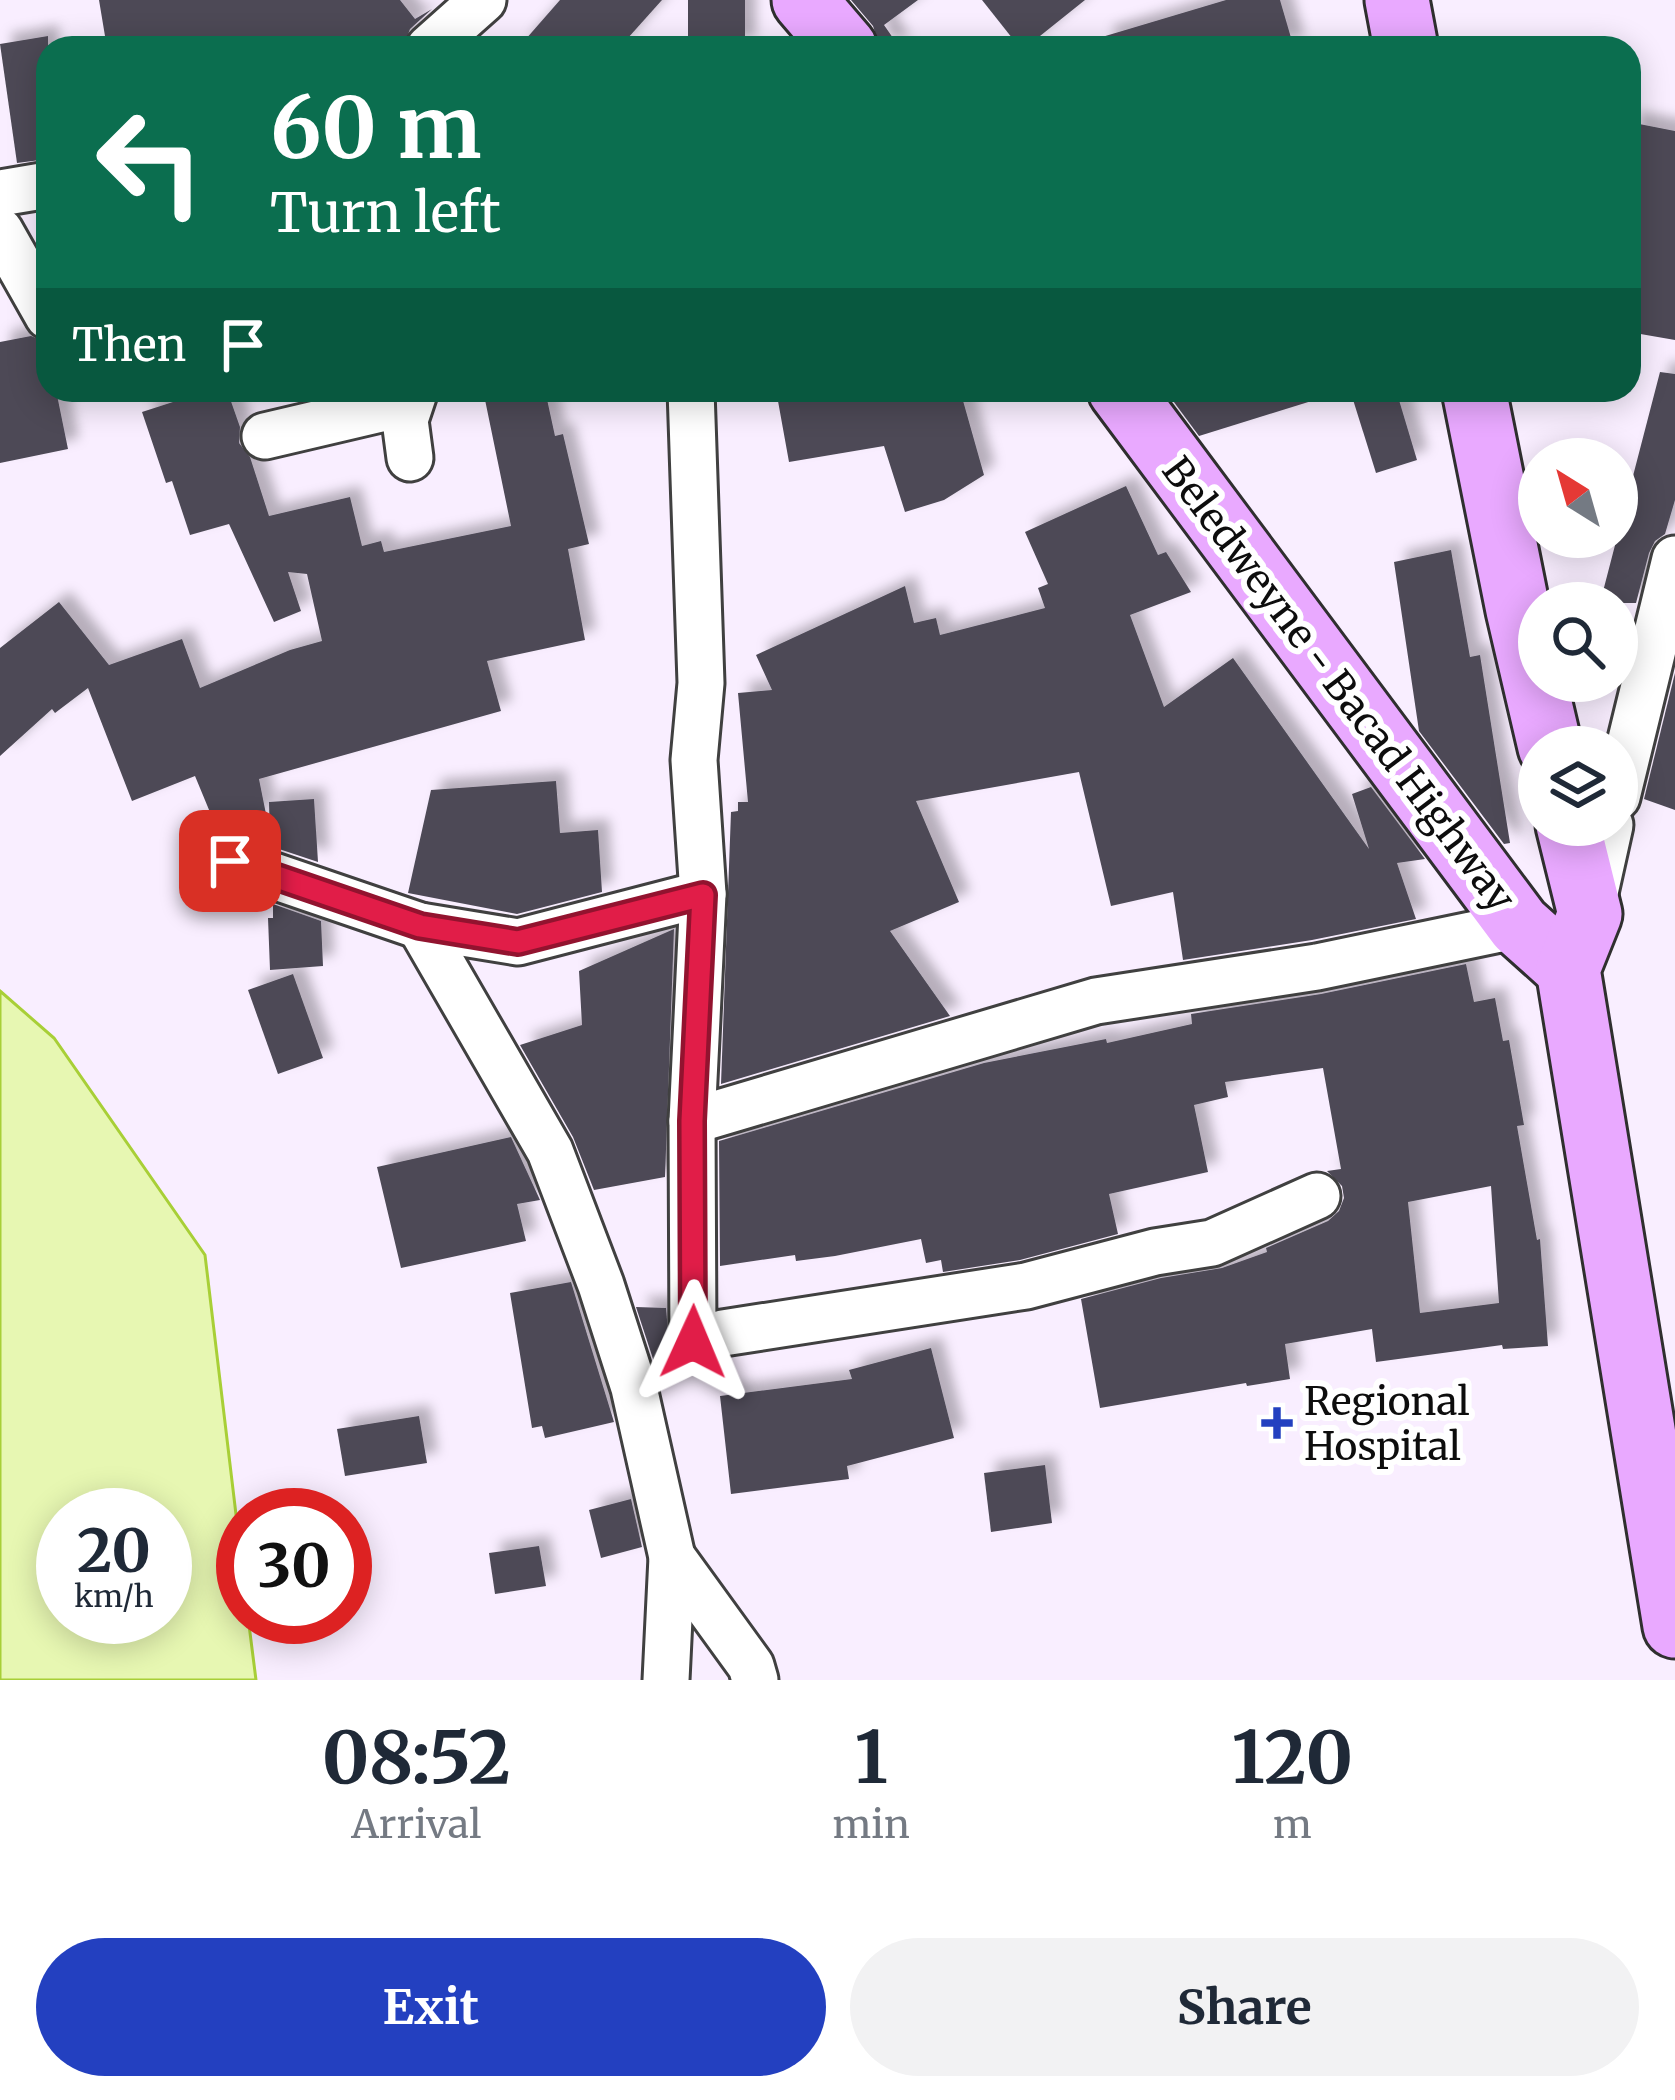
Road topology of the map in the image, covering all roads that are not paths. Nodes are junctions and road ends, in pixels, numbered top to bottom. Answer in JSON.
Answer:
{"nodes":[{"id":1,"x":483,"y":0,"type":"edge"},
{"id":2,"x":1397,"y":0,"type":"edge"},
{"id":3,"x":442,"y":36,"type":"edge"},
{"id":4,"x":1404,"y":36,"type":"edge"},
{"id":5,"x":36,"y":187,"type":"edge"},
{"id":6,"x":0,"y":193,"type":"edge"},
{"id":7,"x":0,"y":231,"type":"edge"},
{"id":8,"x":36,"y":295,"type":"edge"},
{"id":9,"x":391,"y":402,"type":"edge"},
{"id":10,"x":411,"y":402,"type":"edge"},
{"id":11,"x":691,"y":402,"type":"edge"},
{"id":12,"x":1129,"y":402,"type":"edge"},
{"id":13,"x":1476,"y":402,"type":"edge"},
{"id":14,"x":265,"y":436,"type":"dead end"},
{"id":15,"x":410,"y":458,"type":"dead end"},
{"id":16,"x":1675,"y":559,"type":"edge"},
{"id":17,"x":1660,"y":674,"type":"edge"},
{"id":18,"x":1545,"y":726,"type":"edge"},
{"id":19,"x":1638,"y":737,"type":"edge"},
{"id":20,"x":1570,"y":846,"type":"edge"},
{"id":21,"x":1604,"y":846,"type":"edge"},
{"id":22,"x":230,"y":861,"type":"dead end"},
{"id":23,"x":703,"y":895,"type":"junction"},
{"id":24,"x":420,"y":926,"type":"junction"},
{"id":25,"x":1520,"y":926,"type":"junction"},
{"id":26,"x":1579,"y":942,"type":"junction"},
{"id":27,"x":692,"y":1121,"type":"junction"},
{"id":28,"x":1317,"y":1196,"type":"dead end"},
{"id":29,"x":671,"y":1556,"type":"junction"},
{"id":30,"x":1675,"y":1626,"type":"edge"},
{"id":31,"x":666,"y":1680,"type":"edge"},
{"id":32,"x":755,"y":1680,"type":"edge"}],
"edges":[{"from":1,"to":3,"type":"street"},
{"from":2,"to":4,"type":"main road"},
{"from":5,"to":6,"type":"street"},
{"from":7,"to":8,"type":"street"},
{"from":9,"to":14,"type":"street"},
{"from":10,"to":15,"type":"street"},
{"from":11,"to":23,"type":"street"},
{"from":12,"to":25,"type":"main road","name":"Beledweyne - Bacad Highway"},
{"from":13,"to":18,"type":"main road"},
{"from":16,"to":17,"type":"street"},
{"from":17,"to":19,"type":"street"},
{"from":20,"to":26,"type":"main road"},
{"from":21,"to":26,"type":"street"},
{"from":22,"to":24,"type":"street"},
{"from":23,"to":24,"type":"street"},
{"from":23,"to":27,"type":"street"},
{"from":24,"to":29,"type":"street"},
{"from":25,"to":26,"type":"main road","name":"Beledweyne - Bacad Highway"},
{"from":25,"to":27,"type":"street"},
{"from":26,"to":30,"type":"main road"},
{"from":27,"to":28,"type":"street"},
{"from":29,"to":31,"type":"street"},
{"from":29,"to":32,"type":"street"}]}
